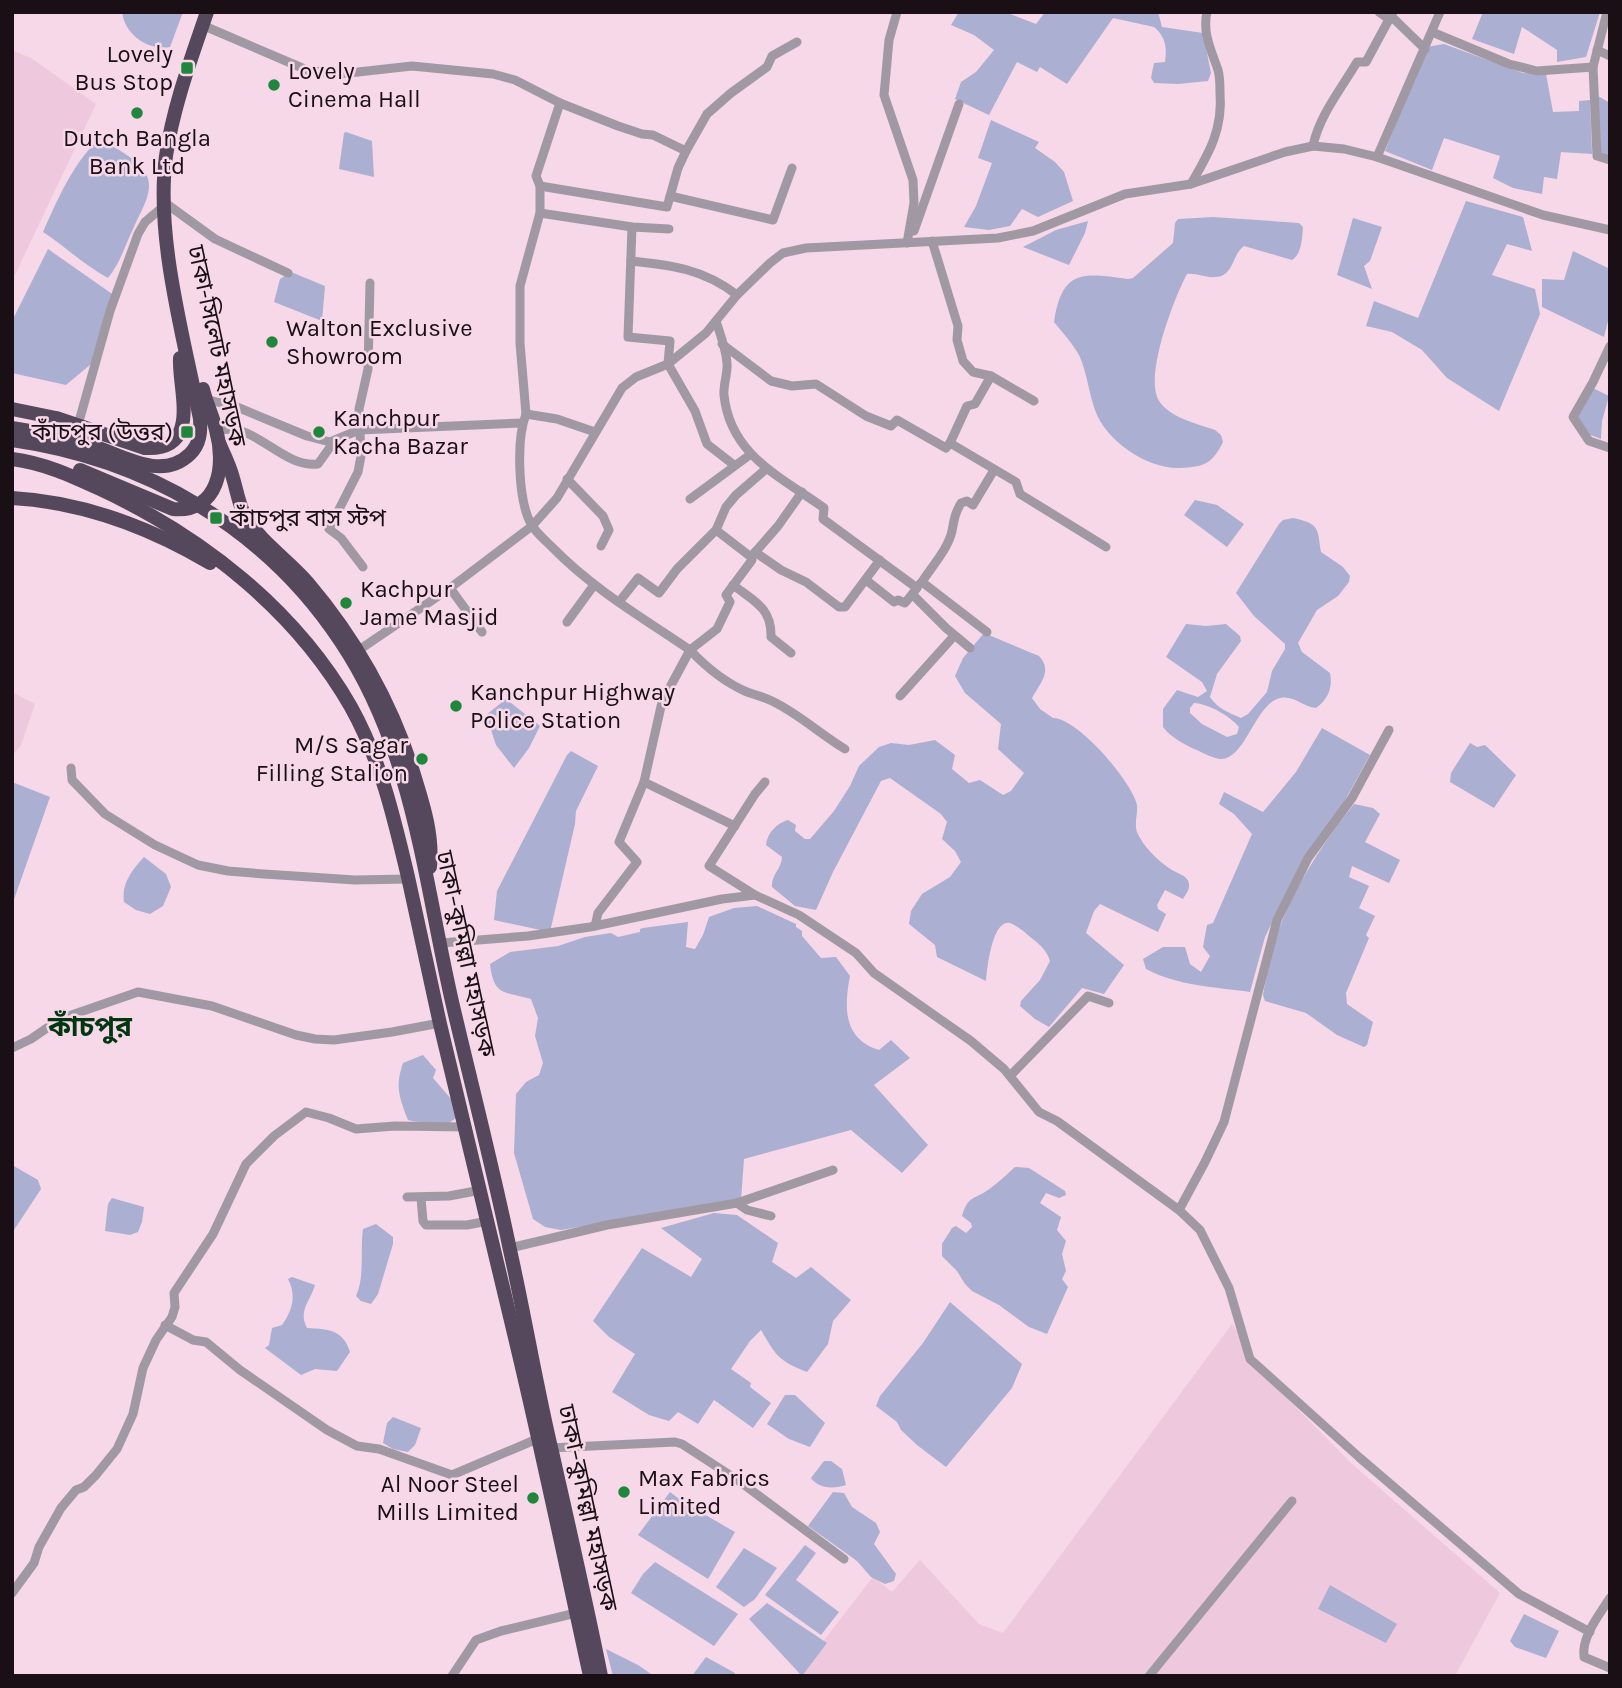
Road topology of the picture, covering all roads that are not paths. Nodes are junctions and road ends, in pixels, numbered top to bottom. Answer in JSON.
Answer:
{"nodes":[{"id":1,"x":897,"y":12,"type":"edge"},
{"id":2,"x":1207,"y":12,"type":"edge"},
{"id":3,"x":1379,"y":12,"type":"edge"},
{"id":4,"x":1440,"y":12,"type":"edge"},
{"id":5,"x":1607,"y":12,"type":"edge"},
{"id":6,"x":1391,"y":16,"type":"edge"},
{"id":7,"x":205,"y":19,"type":"edge"},
{"id":8,"x":1432,"y":32,"type":"junction"},
{"id":9,"x":797,"y":42,"type":"dead end"},
{"id":10,"x":1425,"y":48,"type":"junction"},
{"id":11,"x":1597,"y":50,"type":"junction"},
{"id":12,"x":1610,"y":56,"type":"edge"},
{"id":13,"x":1593,"y":67,"type":"junction"},
{"id":14,"x":560,"y":103,"type":"junction"},
{"id":15,"x":959,"y":104,"type":"dead end"},
{"id":16,"x":1313,"y":146,"type":"junction"},
{"id":17,"x":686,"y":151,"type":"junction"},
{"id":18,"x":1377,"y":158,"type":"junction"},
{"id":19,"x":1610,"y":160,"type":"edge"},
{"id":20,"x":792,"y":168,"type":"dead end"},
{"id":21,"x":1191,"y":184,"type":"junction"},
{"id":22,"x":540,"y":186,"type":"junction"},
{"id":23,"x":670,"y":196,"type":"junction"},
{"id":24,"x":164,"y":204,"type":"junction"},
{"id":25,"x":540,"y":213,"type":"junction"},
{"id":26,"x":632,"y":227,"type":"junction"},
{"id":27,"x":669,"y":229,"type":"dead end"},
{"id":28,"x":1610,"y":230,"type":"edge"},
{"id":29,"x":167,"y":231,"type":"junction"},
{"id":30,"x":932,"y":241,"type":"junction"},
{"id":31,"x":909,"y":242,"type":"junction"},
{"id":32,"x":631,"y":261,"type":"junction"},
{"id":33,"x":288,"y":273,"type":"dead end"},
{"id":34,"x":370,"y":283,"type":"dead end"},
{"id":35,"x":737,"y":295,"type":"junction"},
{"id":36,"x":716,"y":321,"type":"junction"},
{"id":37,"x":722,"y":344,"type":"junction"},
{"id":38,"x":1610,"y":346,"type":"edge"},
{"id":39,"x":186,"y":348,"type":"junction"},
{"id":40,"x":668,"y":364,"type":"junction"},
{"id":41,"x":990,"y":376,"type":"junction"},
{"id":42,"x":205,"y":399,"type":"junction"},
{"id":43,"x":1034,"y":401,"type":"dead end"},
{"id":44,"x":12,"y":409,"type":"edge"},
{"id":45,"x":524,"y":419,"type":"junction"},
{"id":46,"x":78,"y":425,"type":"junction"},
{"id":47,"x":12,"y":428,"type":"edge"},
{"id":48,"x":359,"y":430,"type":"junction"},
{"id":49,"x":595,"y":432,"type":"junction"},
{"id":50,"x":218,"y":436,"type":"junction"},
{"id":51,"x":17,"y":440,"type":"edge"},
{"id":52,"x":333,"y":443,"type":"junction"},
{"id":53,"x":950,"y":443,"type":"junction"},
{"id":54,"x":1610,"y":448,"type":"edge"},
{"id":55,"x":751,"y":454,"type":"junction"},
{"id":56,"x":12,"y":459,"type":"edge"},
{"id":57,"x":38,"y":463,"type":"junction"},
{"id":58,"x":734,"y":466,"type":"junction"},
{"id":59,"x":766,"y":468,"type":"junction"},
{"id":60,"x":994,"y":470,"type":"junction"},
{"id":61,"x":567,"y":479,"type":"junction"},
{"id":62,"x":802,"y":492,"type":"junction"},
{"id":63,"x":12,"y":498,"type":"edge"},
{"id":64,"x":690,"y":499,"type":"dead end"},
{"id":65,"x":532,"y":526,"type":"junction"},
{"id":66,"x":716,"y":530,"type":"junction"},
{"id":67,"x":601,"y":546,"type":"dead end"},
{"id":68,"x":1106,"y":547,"type":"dead end"},
{"id":69,"x":753,"y":554,"type":"junction"},
{"id":70,"x":880,"y":561,"type":"junction"},
{"id":71,"x":363,"y":567,"type":"dead end"},
{"id":72,"x":231,"y":570,"type":"junction"},
{"id":73,"x":866,"y":580,"type":"junction"},
{"id":74,"x":594,"y":584,"type":"junction"},
{"id":75,"x":733,"y":584,"type":"junction"},
{"id":76,"x":450,"y":588,"type":"junction"},
{"id":77,"x":917,"y":588,"type":"junction"},
{"id":78,"x":619,"y":602,"type":"junction"},
{"id":79,"x":567,"y":622,"type":"dead end"},
{"id":80,"x":482,"y":632,"type":"dead end"},
{"id":81,"x":987,"y":632,"type":"dead end"},
{"id":82,"x":954,"y":636,"type":"junction"},
{"id":83,"x":970,"y":648,"type":"dead end"},
{"id":84,"x":359,"y":650,"type":"junction"},
{"id":85,"x":690,"y":650,"type":"junction"},
{"id":86,"x":791,"y":653,"type":"dead end"},
{"id":87,"x":900,"y":696,"type":"dead end"},
{"id":88,"x":1389,"y":730,"type":"dead end"},
{"id":89,"x":845,"y":749,"type":"dead end"},
{"id":90,"x":71,"y":768,"type":"dead end"},
{"id":91,"x":644,"y":782,"type":"junction"},
{"id":92,"x":765,"y":782,"type":"dead end"},
{"id":93,"x":735,"y":826,"type":"junction"},
{"id":94,"x":408,"y":879,"type":"junction"},
{"id":95,"x":428,"y":880,"type":"junction"},
{"id":96,"x":755,"y":895,"type":"junction"},
{"id":97,"x":595,"y":926,"type":"junction"},
{"id":98,"x":441,"y":943,"type":"junction"},
{"id":99,"x":1109,"y":1003,"type":"dead end"},
{"id":100,"x":440,"y":1023,"type":"junction"},
{"id":101,"x":12,"y":1048,"type":"edge"},
{"id":102,"x":1010,"y":1076,"type":"junction"},
{"id":103,"x":466,"y":1127,"type":"junction"},
{"id":104,"x":833,"y":1170,"type":"dead end"},
{"id":105,"x":481,"y":1190,"type":"junction"},
{"id":106,"x":407,"y":1197,"type":"dead end"},
{"id":107,"x":421,"y":1198,"type":"junction"},
{"id":108,"x":737,"y":1203,"type":"junction"},
{"id":109,"x":1179,"y":1210,"type":"junction"},
{"id":110,"x":771,"y":1216,"type":"dead end"},
{"id":111,"x":488,"y":1221,"type":"junction"},
{"id":112,"x":510,"y":1248,"type":"junction"},
{"id":113,"x":165,"y":1325,"type":"junction"},
{"id":114,"x":537,"y":1439,"type":"junction"},
{"id":115,"x":551,"y":1448,"type":"junction"},
{"id":116,"x":1292,"y":1501,"type":"dead end"},
{"id":117,"x":844,"y":1559,"type":"dead end"},
{"id":118,"x":12,"y":1593,"type":"edge"},
{"id":119,"x":1610,"y":1598,"type":"edge"},
{"id":120,"x":576,"y":1613,"type":"junction"},
{"id":121,"x":1590,"y":1632,"type":"junction"},
{"id":122,"x":1610,"y":1668,"type":"edge"},
{"id":123,"x":452,"y":1676,"type":"edge"},
{"id":124,"x":590,"y":1676,"type":"edge"},
{"id":125,"x":601,"y":1676,"type":"edge"},
{"id":126,"x":1149,"y":1676,"type":"edge"}],
"edges":[{"from":1,"to":31,"type":"street"},
{"from":2,"to":21,"type":"street"},
{"from":3,"to":6,"type":"street"},
{"from":4,"to":8,"type":"street"},
{"from":5,"to":11,"type":"street"},
{"from":6,"to":10,"type":"street"},
{"from":6,"to":16,"type":"street"},
{"from":7,"to":14,"type":"street"},
{"from":7,"to":24,"type":"highway","name":"ঢাকা-সিলেট মহাসড়ক"},
{"from":8,"to":10,"type":"street"},
{"from":8,"to":13,"type":"street"},
{"from":9,"to":17,"type":"street"},
{"from":10,"to":18,"type":"street"},
{"from":11,"to":12,"type":"street"},
{"from":11,"to":13,"type":"street"},
{"from":13,"to":19,"type":"street"},
{"from":14,"to":17,"type":"street"},
{"from":14,"to":22,"type":"street"},
{"from":15,"to":31,"type":"street"},
{"from":16,"to":18,"type":"street"},
{"from":16,"to":21,"type":"street"},
{"from":17,"to":23,"type":"street"},
{"from":18,"to":28,"type":"street"},
{"from":20,"to":23,"type":"street"},
{"from":21,"to":30,"type":"street"},
{"from":22,"to":23,"type":"street"},
{"from":22,"to":25,"type":"street"},
{"from":24,"to":29,"type":"highway","name":"ঢাকা-সিলেট মহাসড়ক"},
{"from":24,"to":33,"type":"street"},
{"from":24,"to":46,"type":"street"},
{"from":25,"to":26,"type":"street"},
{"from":25,"to":45,"type":"street"},
{"from":26,"to":27,"type":"street"},
{"from":26,"to":32,"type":"street"},
{"from":29,"to":39,"type":"highway","name":"ঢাকা-সিলেট মহাসড়ক"},
{"from":29,"to":42,"type":"highway","name":"ঢাকা-সিলেট মহাসড়ক"},
{"from":30,"to":31,"type":"street"},
{"from":30,"to":41,"type":"street"},
{"from":31,"to":35,"type":"street"},
{"from":32,"to":35,"type":"street"},
{"from":32,"to":40,"type":"street"},
{"from":34,"to":48,"type":"street"},
{"from":35,"to":36,"type":"street"},
{"from":36,"to":37,"type":"street"},
{"from":36,"to":40,"type":"street"},
{"from":37,"to":53,"type":"street"},
{"from":37,"to":55,"type":"street"},
{"from":38,"to":54,"type":"street"},
{"from":39,"to":46,"type":"highway"},
{"from":39,"to":47,"type":"highway","name":"ঢাকা-সিলেট মহাসড়ক"},
{"from":40,"to":49,"type":"street"},
{"from":40,"to":58,"type":"street"},
{"from":41,"to":43,"type":"street"},
{"from":41,"to":53,"type":"street"},
{"from":42,"to":50,"type":"highway","name":"ঢাকা-সিলেট মহাসড়ক"},
{"from":42,"to":52,"type":"street"},
{"from":44,"to":46,"type":"highway"},
{"from":45,"to":48,"type":"street"},
{"from":45,"to":49,"type":"street"},
{"from":45,"to":65,"type":"street"},
{"from":48,"to":52,"type":"street"},
{"from":48,"to":71,"type":"street"},
{"from":49,"to":61,"type":"street"},
{"from":50,"to":52,"type":"street"},
{"from":50,"to":57,"type":"highway","name":"ঢাকা-সিলেট মহাসড়ক"},
{"from":50,"to":84,"type":"highway"},
{"from":51,"to":95,"type":"highway","name":"ঢাকা–কুমিল্লা মহাসড়ক"},
{"from":53,"to":60,"type":"street"},
{"from":55,"to":58,"type":"street"},
{"from":55,"to":59,"type":"street"},
{"from":56,"to":57,"type":"highway","name":"ঢাকা–কুমিল্লা মহাসড়ক"},
{"from":57,"to":72,"type":"highway","name":"ঢাকা–কুমিল্লা মহাসড়ক"},
{"from":58,"to":64,"type":"street"},
{"from":59,"to":62,"type":"street"},
{"from":59,"to":66,"type":"street"},
{"from":60,"to":68,"type":"street"},
{"from":60,"to":77,"type":"street"},
{"from":61,"to":65,"type":"street"},
{"from":61,"to":67,"type":"street"},
{"from":62,"to":69,"type":"street"},
{"from":62,"to":70,"type":"street"},
{"from":63,"to":72,"type":"highway"},
{"from":65,"to":74,"type":"street"},
{"from":65,"to":76,"type":"street"},
{"from":66,"to":69,"type":"street"},
{"from":66,"to":78,"type":"street"},
{"from":69,"to":73,"type":"street"},
{"from":69,"to":75,"type":"street"},
{"from":70,"to":73,"type":"street"},
{"from":70,"to":77,"type":"street"},
{"from":72,"to":94,"type":"highway","name":"ঢাকা–কুমিল্লা মহাসড়ক"},
{"from":73,"to":77,"type":"street"},
{"from":74,"to":78,"type":"street"},
{"from":74,"to":79,"type":"street"},
{"from":75,"to":85,"type":"street"},
{"from":75,"to":86,"type":"street"},
{"from":76,"to":80,"type":"street"},
{"from":76,"to":84,"type":"street"},
{"from":77,"to":81,"type":"street"},
{"from":77,"to":82,"type":"street"},
{"from":78,"to":85,"type":"street"},
{"from":82,"to":83,"type":"street"},
{"from":82,"to":87,"type":"street"},
{"from":84,"to":95,"type":"highway"},
{"from":85,"to":89,"type":"street"},
{"from":85,"to":91,"type":"street"},
{"from":88,"to":109,"type":"street"},
{"from":90,"to":94,"type":"street"},
{"from":91,"to":93,"type":"street"},
{"from":91,"to":97,"type":"street"},
{"from":92,"to":93,"type":"street"},
{"from":93,"to":96,"type":"street"},
{"from":94,"to":100,"type":"highway","name":"ঢাকা–কুমিল্লা মহাসড়ক"},
{"from":95,"to":98,"type":"highway","name":"ঢাকা–কুমিল্লা মহাসড়ক"},
{"from":96,"to":97,"type":"street"},
{"from":96,"to":102,"type":"street"},
{"from":97,"to":98,"type":"street"},
{"from":98,"to":112,"type":"highway","name":"ঢাকা–কুমিল্লা মহাসড়ক"},
{"from":99,"to":102,"type":"street"},
{"from":100,"to":101,"type":"street"},
{"from":100,"to":103,"type":"highway","name":"ঢাকা–কুমিল্লা মহাসড়ক"},
{"from":102,"to":109,"type":"street"},
{"from":103,"to":105,"type":"highway","name":"ঢাকা–কুমিল্লা মহাসড়ক"},
{"from":103,"to":113,"type":"street"},
{"from":104,"to":108,"type":"street"},
{"from":105,"to":107,"type":"street"},
{"from":105,"to":111,"type":"highway","name":"ঢাকা–কুমিল্লা মহাসড়ক"},
{"from":106,"to":107,"type":"street"},
{"from":107,"to":111,"type":"street"},
{"from":108,"to":110,"type":"street"},
{"from":108,"to":112,"type":"street"},
{"from":109,"to":121,"type":"street"},
{"from":111,"to":114,"type":"highway","name":"ঢাকা–কুমিল্লা মহাসড়ক"},
{"from":112,"to":115,"type":"highway","name":"ঢাকা–কুমিল্লা মহাসড়ক"},
{"from":113,"to":114,"type":"street"},
{"from":113,"to":118,"type":"street"},
{"from":114,"to":120,"type":"highway","name":"ঢাকা–কুমিল্লা মহাসড়ক"},
{"from":115,"to":117,"type":"street"},
{"from":115,"to":125,"type":"highway","name":"ঢাকা–কুমিল্লা মহাসড়ক"},
{"from":116,"to":126,"type":"street"},
{"from":119,"to":121,"type":"street"},
{"from":120,"to":123,"type":"street"},
{"from":120,"to":124,"type":"highway","name":"ঢাকা–কুমিল্লা মহাসড়ক"},
{"from":121,"to":122,"type":"street"}]}
